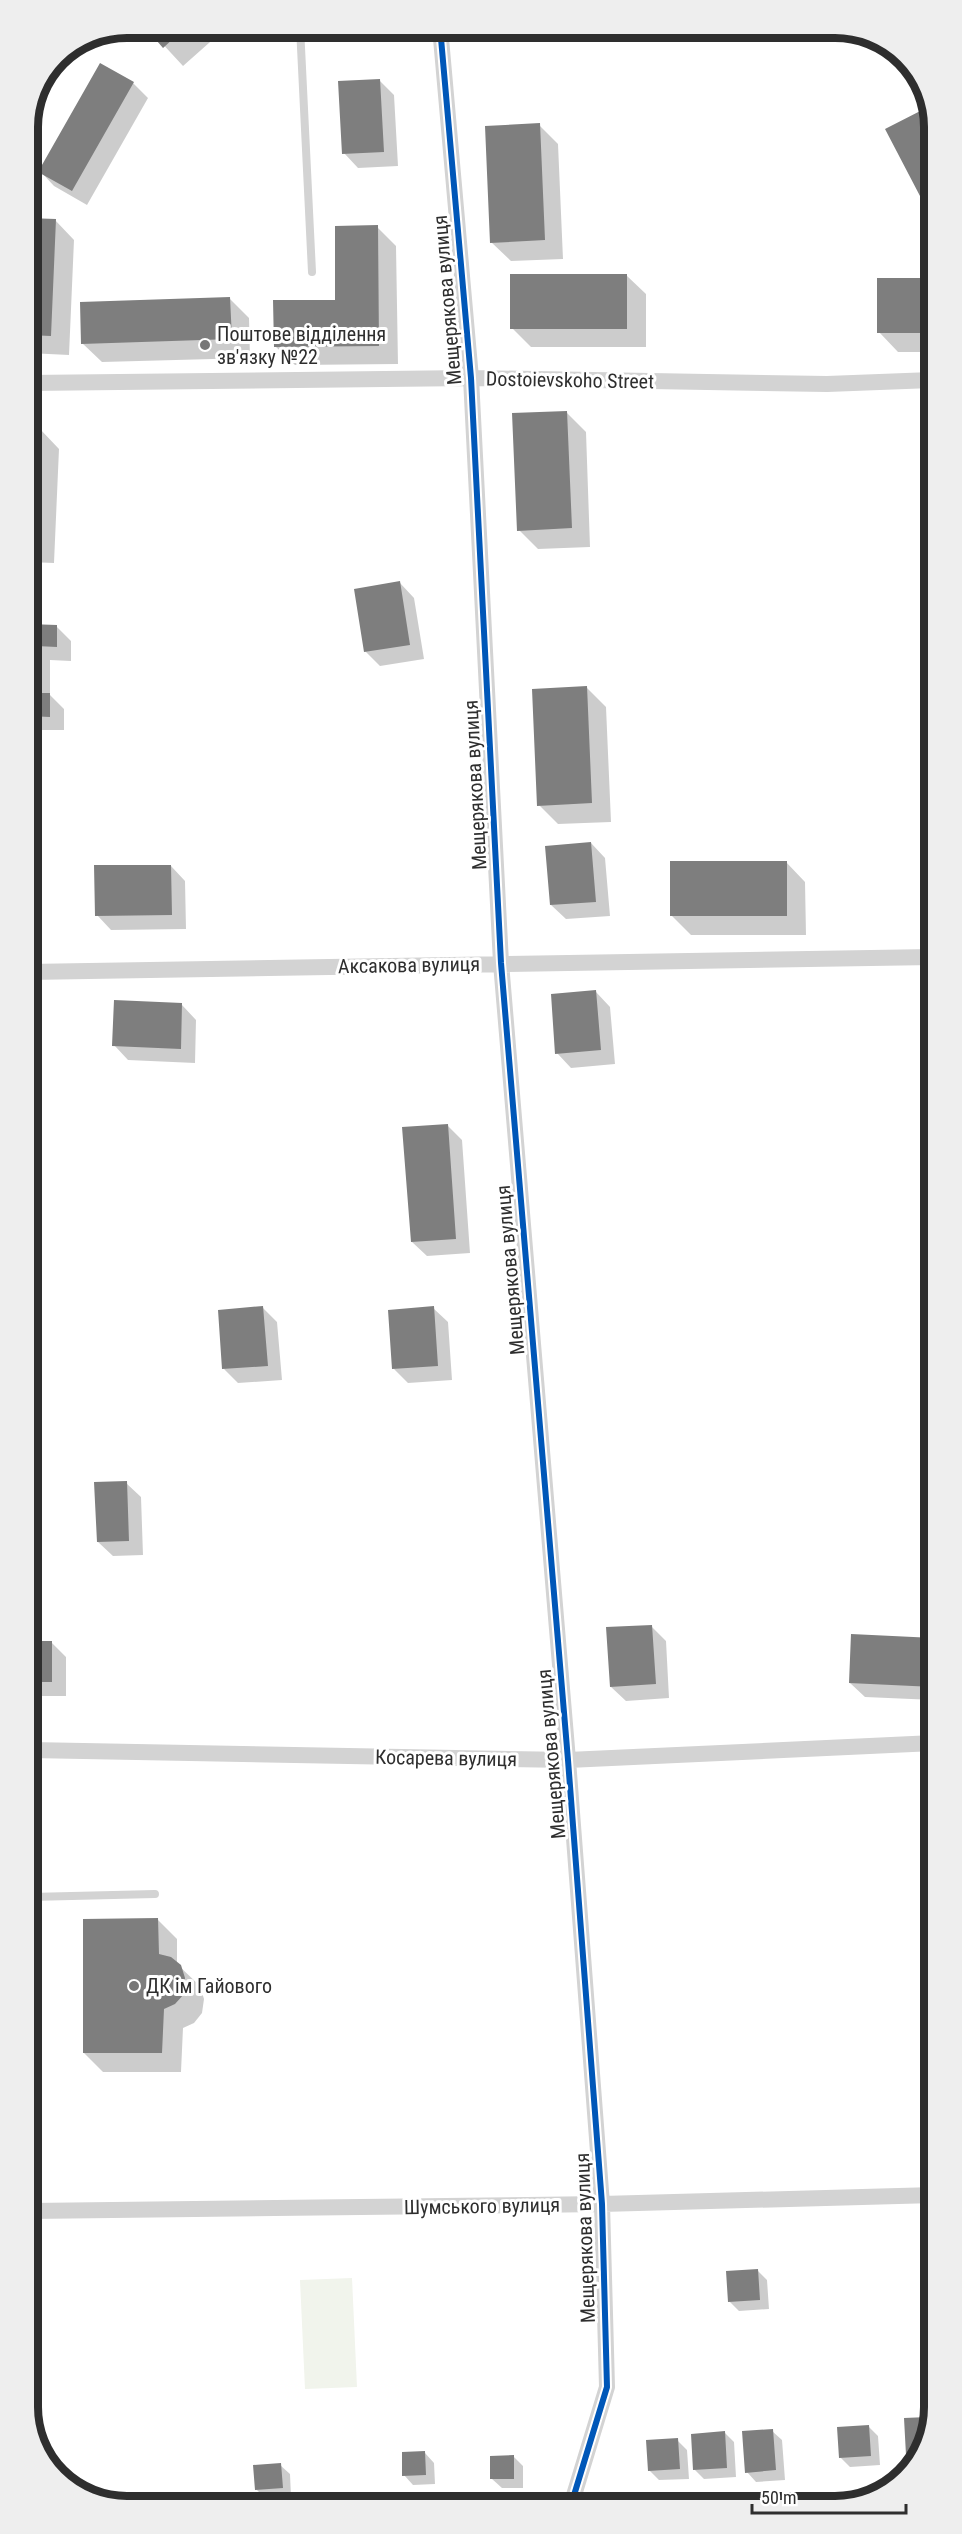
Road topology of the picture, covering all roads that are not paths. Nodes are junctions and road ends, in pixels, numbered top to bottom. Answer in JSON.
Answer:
{"nodes":[{"id":1,"x":301,"y":38,"type":"edge"},
{"id":2,"x":441,"y":38,"type":"edge"},
{"id":3,"x":312,"y":272,"type":"dead end"},
{"id":4,"x":471,"y":378,"type":"junction"},
{"id":5,"x":924,"y":380,"type":"edge"},
{"id":6,"x":38,"y":383,"type":"edge"},
{"id":7,"x":924,"y":957,"type":"edge"},
{"id":8,"x":501,"y":963,"type":"junction"},
{"id":9,"x":38,"y":972,"type":"edge"},
{"id":10,"x":924,"y":1743,"type":"edge"},
{"id":11,"x":38,"y":1750,"type":"edge"},
{"id":12,"x":568,"y":1760,"type":"junction"},
{"id":13,"x":155,"y":1894,"type":"dead end"},
{"id":14,"x":38,"y":1898,"type":"edge"},
{"id":15,"x":924,"y":2195,"type":"edge"},
{"id":16,"x":602,"y":2204,"type":"junction"},
{"id":17,"x":38,"y":2211,"type":"edge"},
{"id":18,"x":575,"y":2496,"type":"edge"}],
"edges":[{"from":1,"to":3,"type":"lane"},
{"from":2,"to":4,"type":"street","name":"Мещерякова вулиця"},
{"from":4,"to":5,"type":"street","name":"Dostoievskoho Street"},
{"from":4,"to":6,"type":"street","name":"Dostoievskoho Street"},
{"from":4,"to":8,"type":"street","name":"Мещерякова вулиця"},
{"from":7,"to":8,"type":"street","name":"Аксакова вулиця"},
{"from":8,"to":9,"type":"street","name":"Аксакова вулиця"},
{"from":8,"to":12,"type":"street","name":"Мещерякова вулиця"},
{"from":10,"to":12,"type":"street","name":"Косарева вулиця"},
{"from":11,"to":12,"type":"street","name":"Косарева вулиця"},
{"from":12,"to":16,"type":"street","name":"Мещерякова вулиця"},
{"from":13,"to":14,"type":"lane"},
{"from":15,"to":16,"type":"street","name":"Шумського вулиця"},
{"from":16,"to":17,"type":"street","name":"Шумського вулиця"},
{"from":16,"to":18,"type":"street","name":"Мещерякова вулиця"}]}
